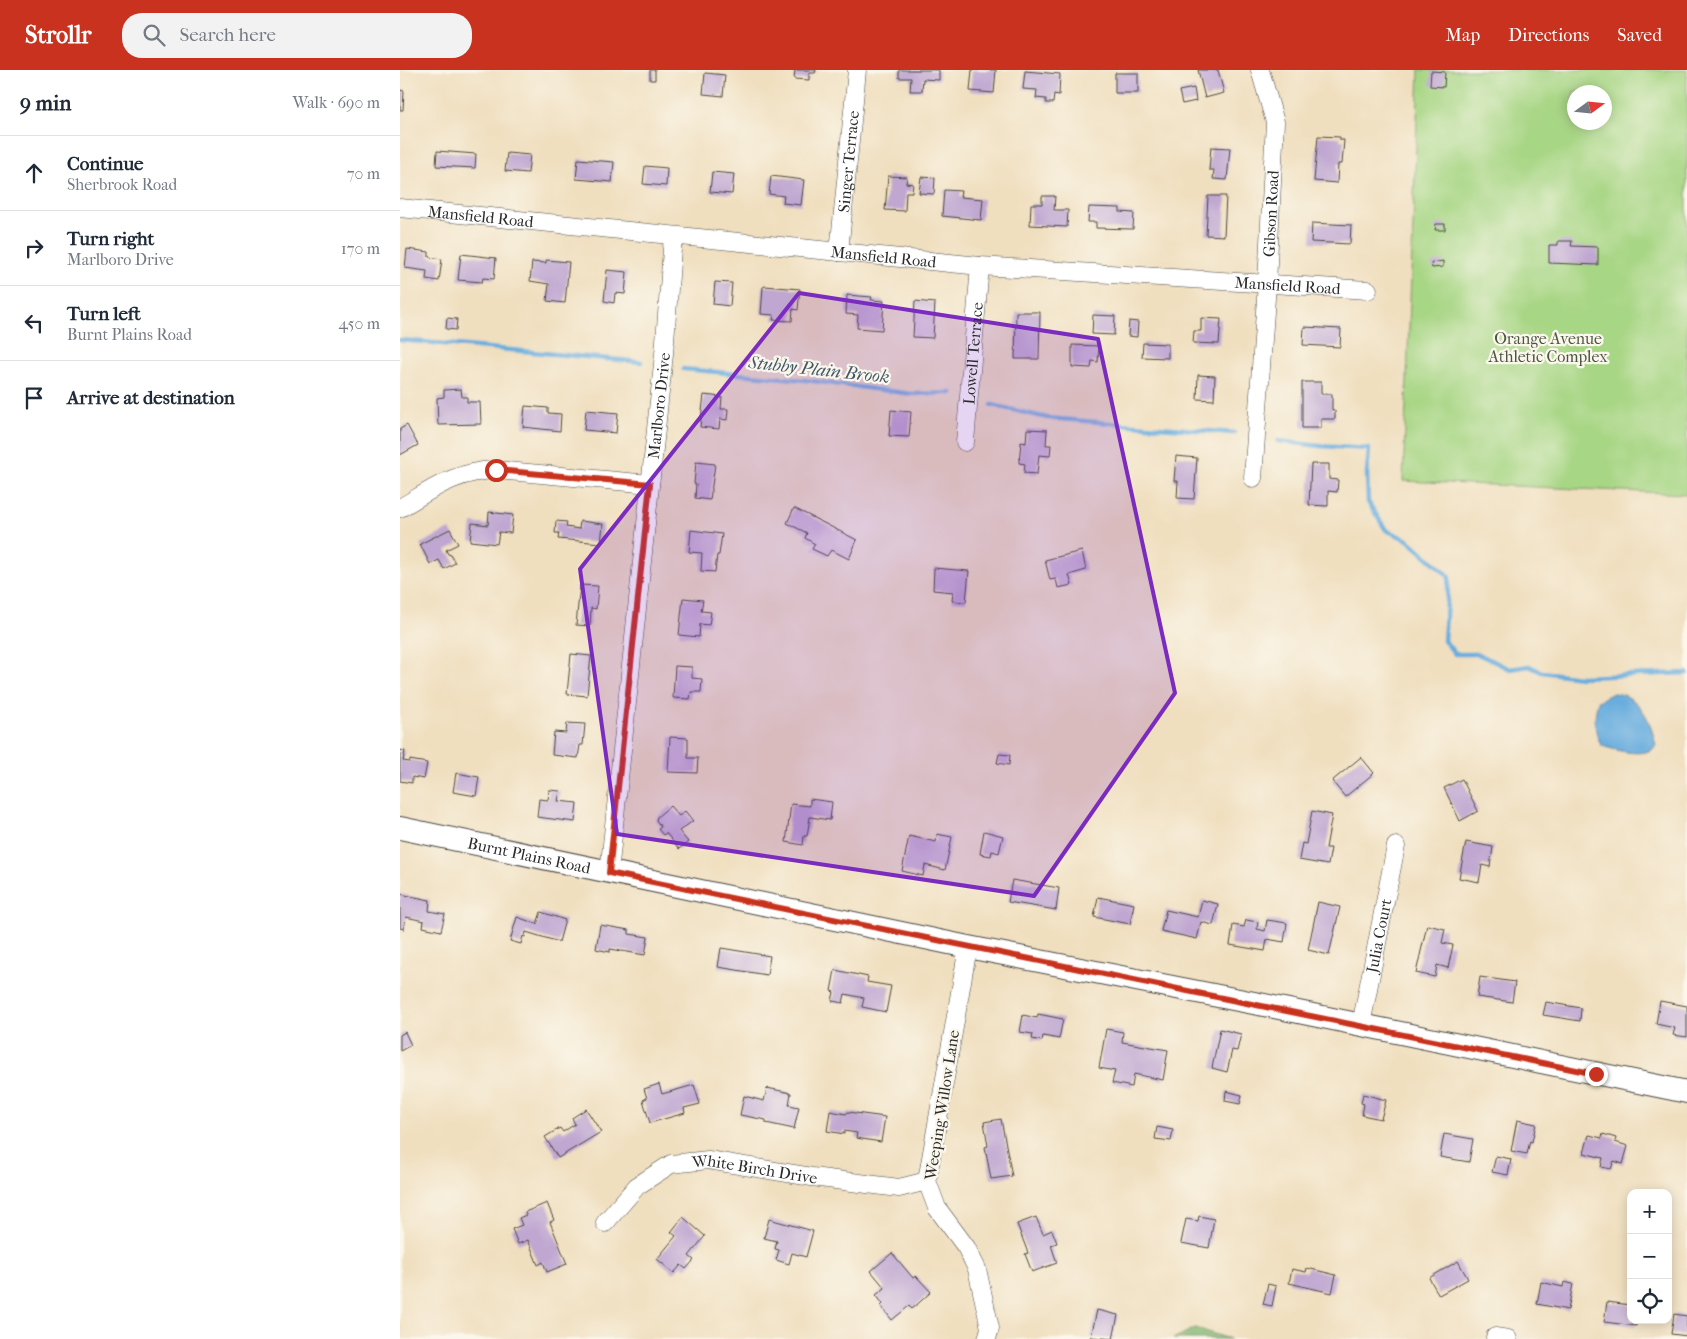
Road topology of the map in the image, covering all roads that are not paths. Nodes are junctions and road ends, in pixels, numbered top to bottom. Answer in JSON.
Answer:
{"nodes":[{"id":1,"x":857,"y":70,"type":"edge"},
{"id":2,"x":1260,"y":70,"type":"edge"},
{"id":3,"x":400,"y":208,"type":"edge"},
{"id":4,"x":673,"y":236,"type":"junction"},
{"id":5,"x":839,"y":252,"type":"junction"},
{"id":6,"x":980,"y":266,"type":"junction"},
{"id":7,"x":1267,"y":284,"type":"junction"},
{"id":8,"x":1368,"y":290,"type":"dead end"},
{"id":9,"x":964,"y":442,"type":"dead end"},
{"id":10,"x":1253,"y":478,"type":"dead end"},
{"id":11,"x":650,"y":484,"type":"junction"},
{"id":12,"x":400,"y":508,"type":"edge"},
{"id":13,"x":400,"y":828,"type":"edge"},
{"id":14,"x":1396,"y":846,"type":"dead end"},
{"id":15,"x":609,"y":873,"type":"junction"},
{"id":16,"x":968,"y":947,"type":"junction"},
{"id":17,"x":1361,"y":1025,"type":"junction"},
{"id":18,"x":1687,"y":1092,"type":"edge"},
{"id":19,"x":927,"y":1181,"type":"junction"},
{"id":20,"x":605,"y":1223,"type":"dead end"},
{"id":21,"x":987,"y":1339,"type":"edge"}],
"edges":[{"from":1,"to":5,"type":"street","name":"Singer Terrace"},
{"from":2,"to":7,"type":"street","name":"Gibson Road"},
{"from":3,"to":4,"type":"street","name":"Mansfield Road"},
{"from":4,"to":5,"type":"street","name":"Mansfield Road"},
{"from":4,"to":11,"type":"street","name":"Marlboro Drive"},
{"from":5,"to":6,"type":"street","name":"Mansfield Road"},
{"from":6,"to":7,"type":"street","name":"Mansfield Road"},
{"from":6,"to":9,"type":"street","name":"Lowell Terrace"},
{"from":7,"to":8,"type":"street","name":"Mansfield Road"},
{"from":7,"to":10,"type":"street","name":"Gibson Road"},
{"from":11,"to":12,"type":"street"},
{"from":11,"to":15,"type":"street","name":"Marlboro Drive"},
{"from":13,"to":15,"type":"main road","name":"Burnt Plains Road"},
{"from":14,"to":17,"type":"street","name":"Julia Court"},
{"from":15,"to":16,"type":"main road","name":"Burnt Plains Road"},
{"from":16,"to":17,"type":"main road","name":"Burnt Plains Road"},
{"from":16,"to":19,"type":"street","name":"Weeping Willow Lane"},
{"from":17,"to":18,"type":"main road","name":"Burnt Plains Road"},
{"from":19,"to":20,"type":"street","name":"White Birch Drive"},
{"from":19,"to":21,"type":"street","name":"Weeping Willow Lane"}]}
